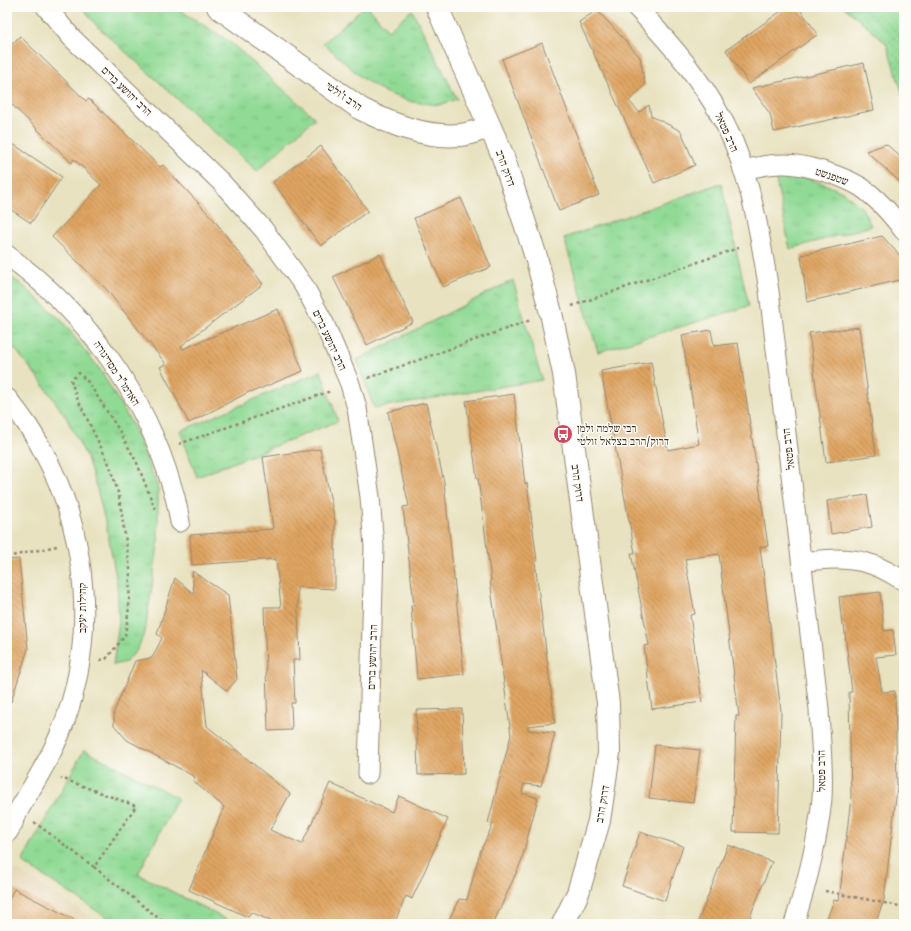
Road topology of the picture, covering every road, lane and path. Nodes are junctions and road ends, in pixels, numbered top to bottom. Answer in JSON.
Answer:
{"nodes":[{"id":1,"x":46,"y":7,"type":"edge"},
{"id":2,"x":218,"y":7,"type":"edge"},
{"id":3,"x":437,"y":7,"type":"edge"},
{"id":4,"x":636,"y":7,"type":"edge"},
{"id":5,"x":490,"y":127,"type":"junction"},
{"id":6,"x":743,"y":170,"type":"junction"},
{"id":7,"x":904,"y":230,"type":"edge"},
{"id":8,"x":760,"y":240,"type":"junction"},
{"id":9,"x":7,"y":254,"type":"edge"},
{"id":10,"x":551,"y":313,"type":"junction"},
{"id":11,"x":350,"y":384,"type":"junction"},
{"id":12,"x":7,"y":398,"type":"edge"},
{"id":13,"x":160,"y":451,"type":"junction"},
{"id":14,"x":157,"y":514,"type":"dead end"},
{"id":15,"x":180,"y":522,"type":"dead end"},
{"id":16,"x":77,"y":541,"type":"junction"},
{"id":17,"x":7,"y":558,"type":"edge"},
{"id":18,"x":802,"y":562,"type":"junction"},
{"id":19,"x":904,"y":581,"type":"edge"},
{"id":20,"x":79,"y":663,"type":"junction"},
{"id":21,"x":42,"y":770,"type":"junction"},
{"id":22,"x":368,"y":774,"type":"dead end"},
{"id":23,"x":11,"y":821,"type":"edge"},
{"id":24,"x":94,"y":866,"type":"junction"},
{"id":25,"x":805,"y":887,"type":"junction"},
{"id":26,"x":904,"y":908,"type":"edge"},
{"id":27,"x":166,"y":924,"type":"edge"},
{"id":28,"x":563,"y":924,"type":"edge"},
{"id":29,"x":794,"y":924,"type":"edge"}],
"edges":[{"from":1,"to":11,"type":"street","name":"הרב יהושע ברים"},
{"from":2,"to":5,"type":"street","name":"הרב ז'ולטי"},
{"from":3,"to":5,"type":"street","name":"דרוק הרב"},
{"from":4,"to":6,"type":"street","name":"הרב פטאל"},
{"from":5,"to":10,"type":"street","name":"דרוק הרב"},
{"from":6,"to":7,"type":"street","name":"שטפנשט"},
{"from":6,"to":8,"type":"street","name":"הרב פטאל"},
{"from":8,"to":10,"type":"path"},
{"from":8,"to":18,"type":"street","name":"הרב פטאל"},
{"from":9,"to":13,"type":"street","name":"האדמו\"ר מסדיגורה"},
{"from":10,"to":11,"type":"path"},
{"from":10,"to":28,"type":"street","name":"דרוק הרב"},
{"from":11,"to":13,"type":"path"},
{"from":11,"to":22,"type":"street","name":"הרב יהושע ברים"},
{"from":12,"to":16,"type":"street","name":"קהילות יעקב"},
{"from":13,"to":15,"type":"street","name":"האדמו\"ר מסדיגורה"},
{"from":14,"to":20,"type":"path"},
{"from":16,"to":17,"type":"path"},
{"from":16,"to":20,"type":"street","name":"קהילות יעקב"},
{"from":18,"to":19,"type":"street"},
{"from":18,"to":25,"type":"street","name":"הרב פטאל"},
{"from":20,"to":21,"type":"street","name":"קהילות יעקב"},
{"from":21,"to":23,"type":"street","name":"קהילות יעקב"},
{"from":21,"to":24,"type":"path"},
{"from":23,"to":24,"type":"path"},
{"from":24,"to":27,"type":"path"},
{"from":25,"to":26,"type":"path"},
{"from":25,"to":29,"type":"street","name":"הרב פטאל"}]}
